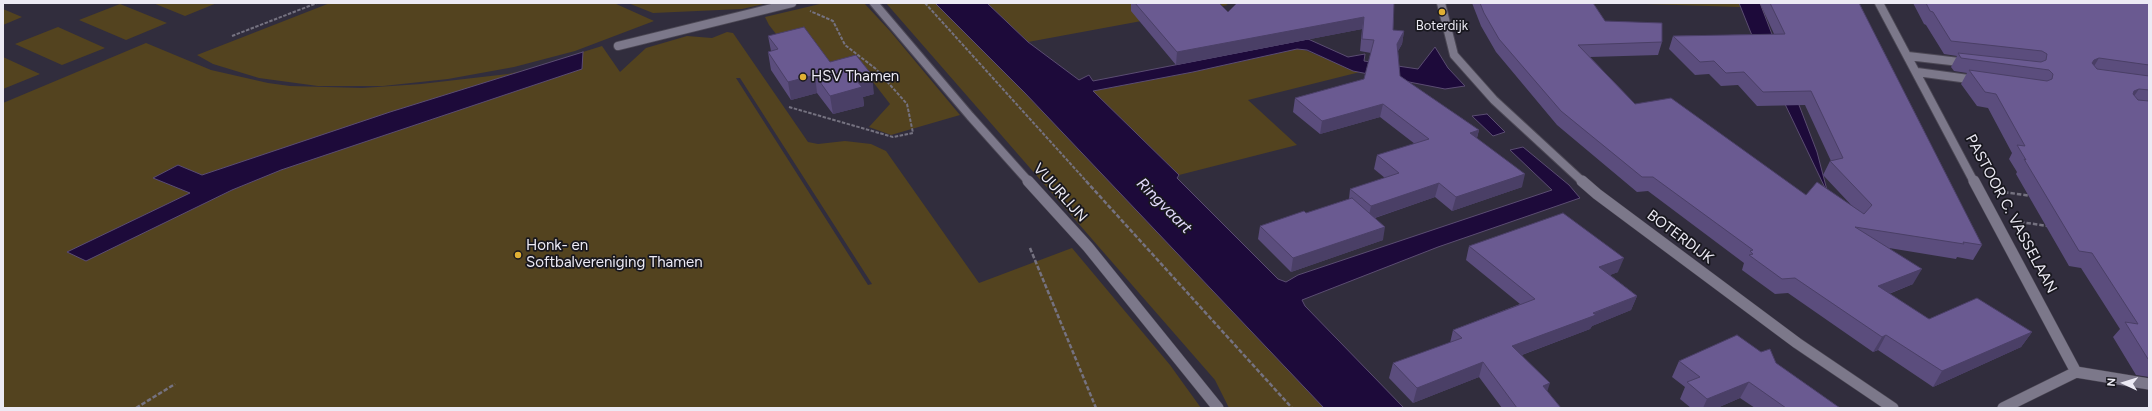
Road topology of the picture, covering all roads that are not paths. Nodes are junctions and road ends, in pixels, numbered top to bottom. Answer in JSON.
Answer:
{"nodes":[{"id":1,"x":791,"y":3,"type":"edge"},
{"id":2,"x":874,"y":3,"type":"edge"},
{"id":3,"x":1441,"y":3,"type":"edge"},
{"id":4,"x":1879,"y":3,"type":"edge"},
{"id":5,"x":618,"y":46,"type":"dead end"},
{"id":6,"x":1908,"y":56,"type":"junction"},
{"id":7,"x":1979,"y":64,"type":"edge"},
{"id":8,"x":1917,"y":72,"type":"junction"},
{"id":9,"x":1986,"y":81,"type":"edge"},
{"id":10,"x":2076,"y":372,"type":"junction"},
{"id":11,"x":2149,"y":384,"type":"edge"},
{"id":12,"x":1218,"y":408,"type":"edge"},
{"id":13,"x":1893,"y":408,"type":"edge"},
{"id":14,"x":2003,"y":408,"type":"edge"}],
"edges":[{"from":1,"to":5,"type":"street"},
{"from":2,"to":12,"type":"street","name":"VUURLIJN"},
{"from":3,"to":13,"type":"street","name":"BOTERDIJK"},
{"from":4,"to":6,"type":"street","name":"PASTOOR C. VASSELAAN"},
{"from":6,"to":7,"type":"street"},
{"from":6,"to":8,"type":"street","name":"PASTOOR C. VASSELAAN"},
{"from":8,"to":9,"type":"street"},
{"from":8,"to":10,"type":"street","name":"PASTOOR C. VASSELAAN"},
{"from":10,"to":11,"type":"street"},
{"from":10,"to":14,"type":"street"}]}
